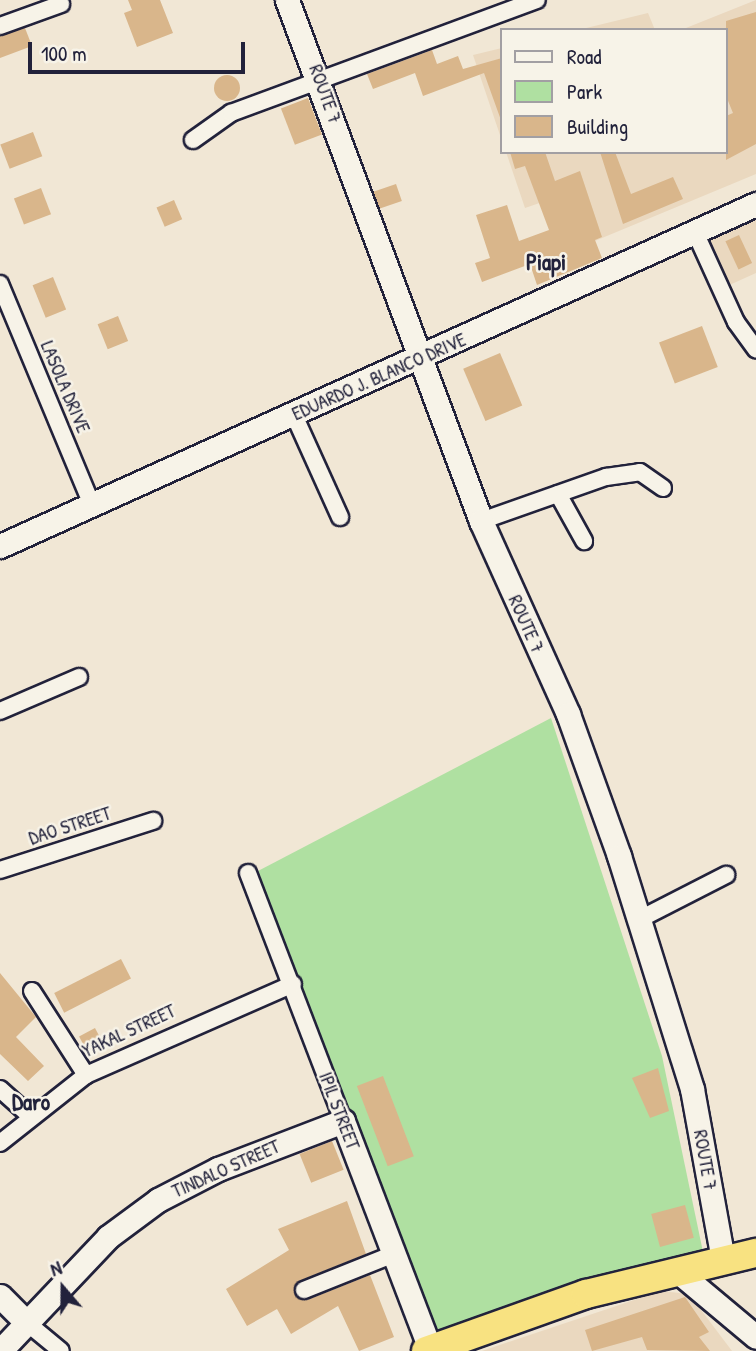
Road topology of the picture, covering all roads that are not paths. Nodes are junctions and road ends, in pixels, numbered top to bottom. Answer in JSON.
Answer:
{"nodes":[{"id":1,"x":287,"y":0,"type":"edge"},
{"id":2,"x":537,"y":0,"type":"edge"},
{"id":3,"x":61,"y":4,"type":"dead end"},
{"id":4,"x":0,"y":26,"type":"edge"},
{"id":5,"x":321,"y":80,"type":"junction"},
{"id":6,"x":193,"y":140,"type":"dead end"},
{"id":7,"x":756,"y":204,"type":"edge"},
{"id":8,"x":695,"y":232,"type":"junction"},
{"id":9,"x":0,"y":285,"type":"edge"},
{"id":10,"x":756,"y":349,"type":"edge"},
{"id":11,"x":419,"y":360,"type":"junction"},
{"id":12,"x":294,"y":415,"type":"junction"},
{"id":13,"x":663,"y":488,"type":"dead end"},
{"id":14,"x":558,"y":494,"type":"junction"},
{"id":15,"x":92,"y":505,"type":"junction"},
{"id":16,"x":340,"y":517,"type":"dead end"},
{"id":17,"x":481,"y":521,"type":"junction"},
{"id":18,"x":584,"y":541,"type":"dead end"},
{"id":19,"x":0,"y":546,"type":"edge"},
{"id":20,"x":79,"y":677,"type":"dead end"},
{"id":21,"x":0,"y":711,"type":"edge"},
{"id":22,"x":153,"y":821,"type":"dead end"},
{"id":23,"x":0,"y":870,"type":"edge"},
{"id":24,"x":248,"y":873,"type":"dead end"},
{"id":25,"x":726,"y":875,"type":"dead end"},
{"id":26,"x":640,"y":919,"type":"junction"},
{"id":27,"x":293,"y":984,"type":"junction"},
{"id":28,"x":32,"y":991,"type":"dead end"},
{"id":29,"x":86,"y":1074,"type":"junction"},
{"id":30,"x":0,"y":1088,"type":"edge"},
{"id":31,"x":29,"y":1114,"type":"junction"},
{"id":32,"x":343,"y":1121,"type":"junction"},
{"id":33,"x":0,"y":1143,"type":"edge"},
{"id":34,"x":756,"y":1253,"type":"edge"},
{"id":35,"x":394,"y":1254,"type":"junction"},
{"id":36,"x":723,"y":1260,"type":"junction"},
{"id":37,"x":676,"y":1270,"type":"junction"},
{"id":38,"x":304,"y":1290,"type":"dead end"},
{"id":39,"x":0,"y":1296,"type":"edge"},
{"id":40,"x":26,"y":1322,"type":"junction"},
{"id":41,"x":756,"y":1336,"type":"edge"},
{"id":42,"x":428,"y":1350,"type":"edge"},
{"id":43,"x":0,"y":1351,"type":"edge"},
{"id":44,"x":61,"y":1351,"type":"edge"}],
"edges":[{"from":1,"to":5,"type":"street","name":"ROUTE 7"},
{"from":2,"to":5,"type":"street"},
{"from":3,"to":4,"type":"street"},
{"from":5,"to":6,"type":"street"},
{"from":5,"to":11,"type":"street","name":"ROUTE 7"},
{"from":7,"to":8,"type":"street","name":"EDUARDO J. BLANCO DRIVE"},
{"from":8,"to":10,"type":"street"},
{"from":8,"to":11,"type":"street","name":"EDUARDO J. BLANCO DRIVE"},
{"from":9,"to":15,"type":"street","name":"LASOLA DRIVE"},
{"from":11,"to":12,"type":"street","name":"EDUARDO J. BLANCO DRIVE"},
{"from":11,"to":17,"type":"street","name":"ROUTE 7"},
{"from":12,"to":15,"type":"street","name":"EDUARDO J. BLANCO DRIVE"},
{"from":12,"to":16,"type":"street"},
{"from":13,"to":14,"type":"street"},
{"from":14,"to":17,"type":"street"},
{"from":14,"to":18,"type":"street"},
{"from":15,"to":19,"type":"street","name":"EDUARDO J. BLANCO DRIVE"},
{"from":17,"to":26,"type":"street","name":"ROUTE 7"},
{"from":20,"to":21,"type":"street"},
{"from":22,"to":23,"type":"street","name":"DAO STREET"},
{"from":24,"to":27,"type":"street","name":"IPIL STREET"},
{"from":25,"to":26,"type":"street"},
{"from":26,"to":36,"type":"street","name":"ROUTE 7"},
{"from":27,"to":29,"type":"street","name":"YAKAL STREET"},
{"from":27,"to":32,"type":"street","name":"IPIL STREET"},
{"from":28,"to":29,"type":"street"},
{"from":29,"to":31,"type":"street","name":"YAKAL STREET"},
{"from":30,"to":31,"type":"street"},
{"from":31,"to":33,"type":"street","name":"YAKAL STREET"},
{"from":32,"to":35,"type":"street","name":"IPIL STREET"},
{"from":32,"to":40,"type":"street","name":"TINDALO STREET"},
{"from":34,"to":36,"type":"highway"},
{"from":35,"to":38,"type":"street"},
{"from":35,"to":42,"type":"street","name":"IPIL STREET"},
{"from":36,"to":37,"type":"highway"},
{"from":37,"to":41,"type":"street"},
{"from":37,"to":42,"type":"highway"},
{"from":39,"to":40,"type":"street"},
{"from":40,"to":43,"type":"street","name":"TINDALO STREET"},
{"from":40,"to":44,"type":"street"}]}
